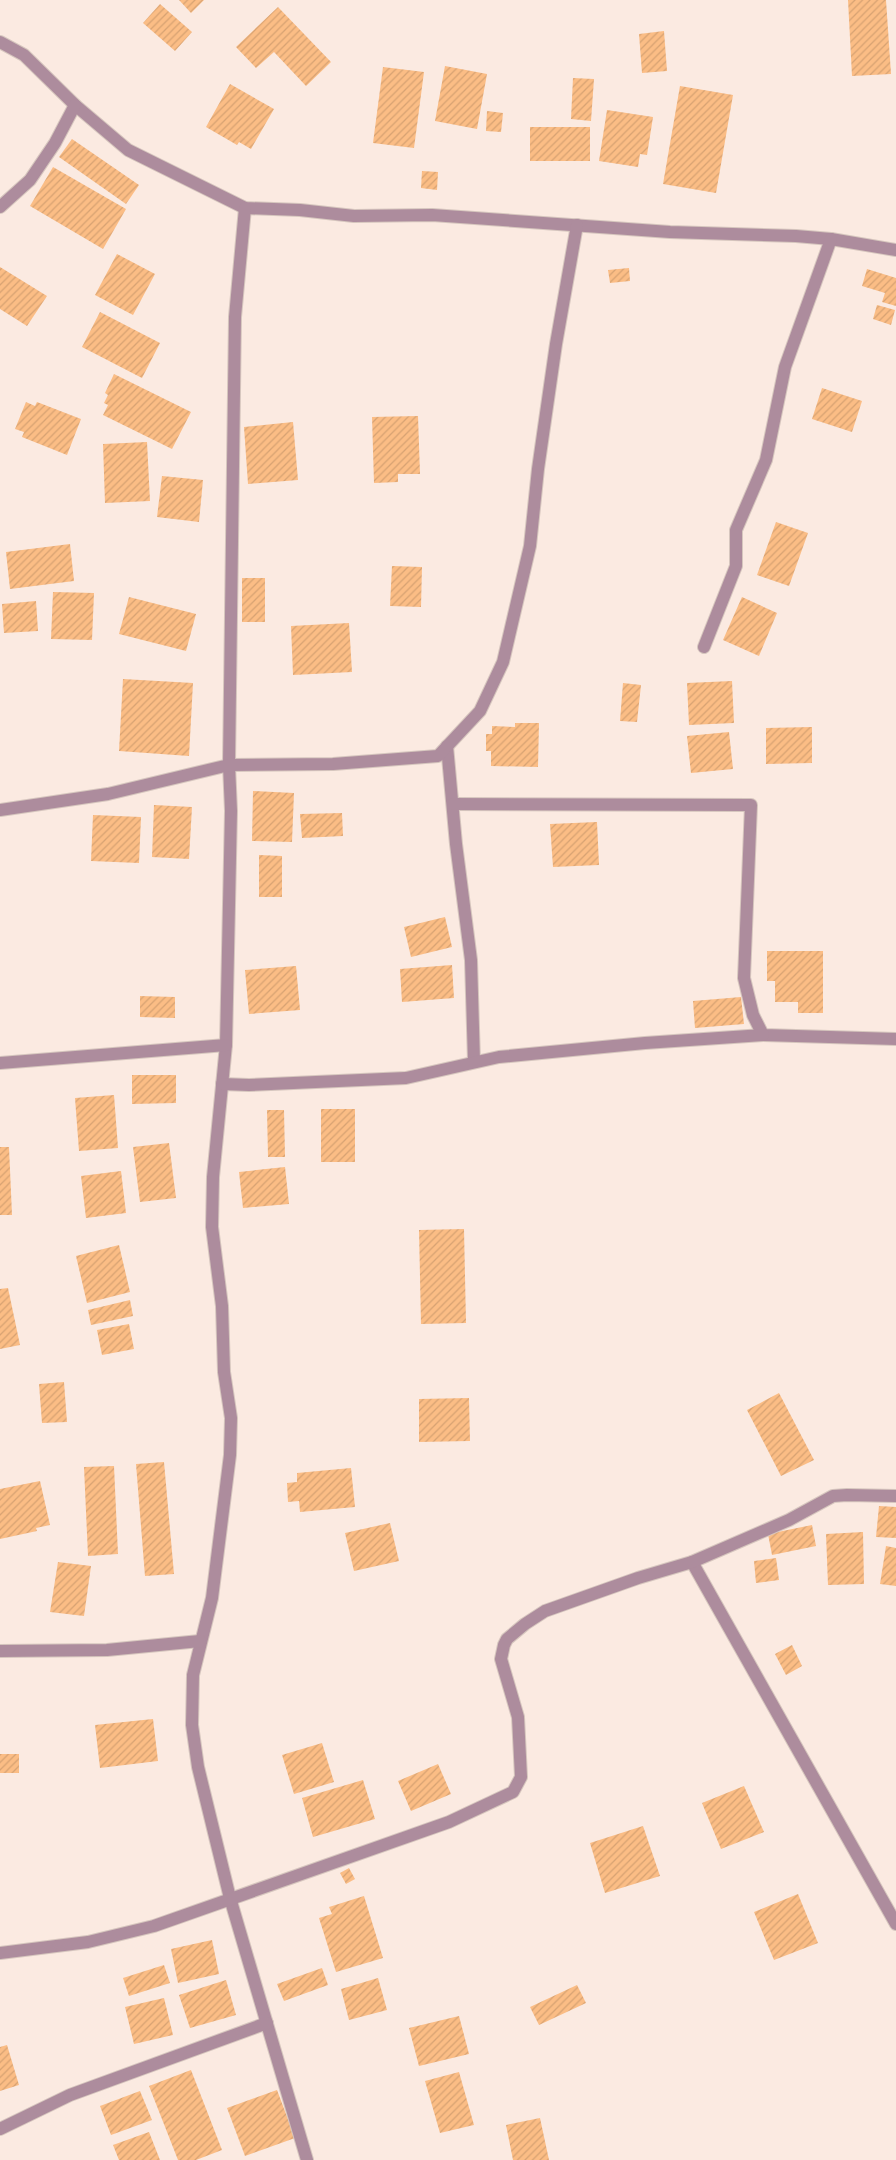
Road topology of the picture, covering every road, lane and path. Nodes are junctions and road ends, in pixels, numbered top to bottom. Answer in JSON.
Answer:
{"nodes":[{"id":1,"x":0,"y":42,"type":"edge"},
{"id":2,"x":75,"y":105,"type":"junction"},
{"id":3,"x":0,"y":207,"type":"edge"},
{"id":4,"x":245,"y":208,"type":"junction"},
{"id":5,"x":577,"y":225,"type":"junction"},
{"id":6,"x":831,"y":239,"type":"junction"},
{"id":7,"x":896,"y":250,"type":"edge"},
{"id":8,"x":704,"y":647,"type":"dead end"},
{"id":9,"x":447,"y":746,"type":"junction"},
{"id":10,"x":229,"y":765,"type":"junction"},
{"id":11,"x":453,"y":804,"type":"junction"},
{"id":12,"x":0,"y":810,"type":"edge"},
{"id":13,"x":763,"y":1035,"type":"junction"},
{"id":14,"x":896,"y":1039,"type":"edge"},
{"id":15,"x":226,"y":1045,"type":"junction"},
{"id":16,"x":474,"y":1062,"type":"junction"},
{"id":17,"x":0,"y":1063,"type":"edge"},
{"id":18,"x":222,"y":1084,"type":"junction"},
{"id":19,"x":896,"y":1496,"type":"edge"},
{"id":20,"x":692,"y":1562,"type":"junction"},
{"id":21,"x":200,"y":1641,"type":"junction"},
{"id":22,"x":0,"y":1651,"type":"edge"},
{"id":23,"x":230,"y":1898,"type":"junction"},
{"id":24,"x":896,"y":1924,"type":"edge"},
{"id":25,"x":0,"y":1953,"type":"edge"},
{"id":26,"x":267,"y":2023,"type":"junction"},
{"id":27,"x":0,"y":2129,"type":"edge"},
{"id":28,"x":307,"y":2160,"type":"edge"}],
"edges":[{"from":1,"to":2,"type":"street"},
{"from":2,"to":3,"type":"street"},
{"from":2,"to":4,"type":"street"},
{"from":4,"to":5,"type":"street"},
{"from":4,"to":10,"type":"street"},
{"from":5,"to":6,"type":"street"},
{"from":5,"to":9,"type":"street"},
{"from":6,"to":7,"type":"street"},
{"from":6,"to":8,"type":"street"},
{"from":9,"to":10,"type":"street"},
{"from":9,"to":11,"type":"street"},
{"from":10,"to":12,"type":"street"},
{"from":10,"to":15,"type":"street"},
{"from":11,"to":13,"type":"street"},
{"from":11,"to":16,"type":"street"},
{"from":13,"to":14,"type":"street"},
{"from":13,"to":16,"type":"street"},
{"from":15,"to":17,"type":"street"},
{"from":15,"to":18,"type":"street"},
{"from":16,"to":18,"type":"street"},
{"from":18,"to":21,"type":"street"},
{"from":19,"to":20,"type":"street"},
{"from":20,"to":23,"type":"street"},
{"from":20,"to":24,"type":"street"},
{"from":21,"to":22,"type":"street"},
{"from":21,"to":23,"type":"street"},
{"from":23,"to":25,"type":"street"},
{"from":23,"to":26,"type":"street"},
{"from":26,"to":27,"type":"street"},
{"from":26,"to":28,"type":"street"}]}
